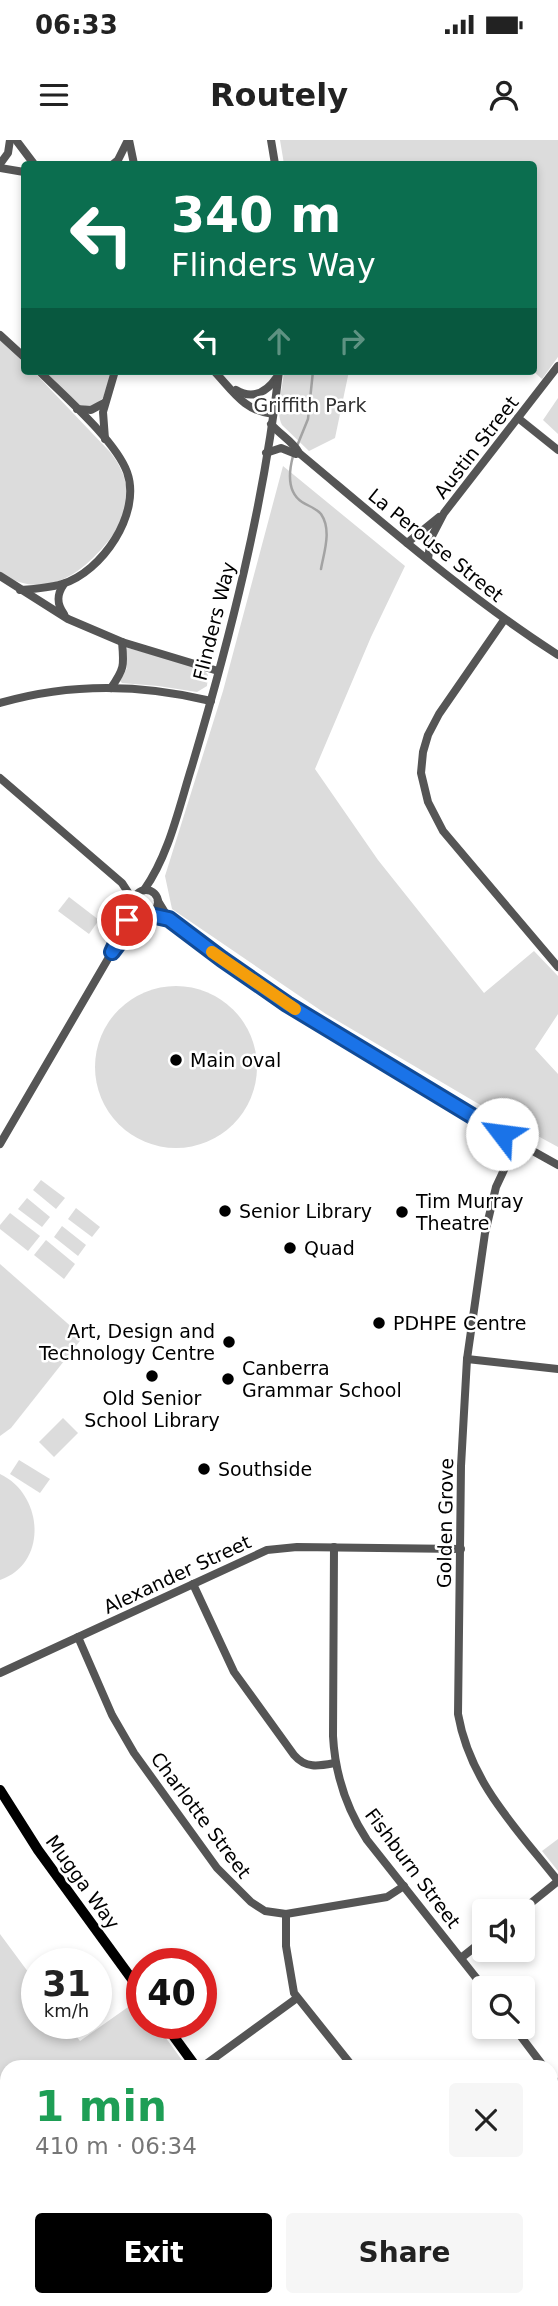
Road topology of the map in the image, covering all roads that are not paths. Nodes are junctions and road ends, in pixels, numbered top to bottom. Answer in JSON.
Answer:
{"nodes":[{"id":1,"x":10,"y":140,"type":"edge"},
{"id":2,"x":16,"y":140,"type":"edge"},
{"id":3,"x":129,"y":140,"type":"edge"},
{"id":4,"x":271,"y":140,"type":"edge"},
{"id":5,"x":32,"y":161,"type":"edge"},
{"id":6,"x":117,"y":161,"type":"edge"},
{"id":7,"x":133,"y":161,"type":"edge"},
{"id":8,"x":274,"y":161,"type":"edge"},
{"id":9,"x":0,"y":166,"type":"edge"},
{"id":10,"x":21,"y":171,"type":"edge"},
{"id":11,"x":0,"y":335,"type":"edge"},
{"id":12,"x":21,"y":354,"type":"edge"},
{"id":13,"x":558,"y":366,"type":"edge"},
{"id":14,"x":43,"y":375,"type":"edge"},
{"id":15,"x":114,"y":375,"type":"edge"},
{"id":16,"x":218,"y":375,"type":"edge"},
{"id":17,"x":277,"y":375,"type":"edge"},
{"id":18,"x":278,"y":375,"type":"edge"},
{"id":19,"x":230,"y":387,"type":"junction"},
{"id":20,"x":104,"y":403,"type":"junction"},
{"id":21,"x":77,"y":410,"type":"junction"},
{"id":22,"x":273,"y":414,"type":"junction"},
{"id":23,"x":518,"y":418,"type":"junction"},
{"id":24,"x":271,"y":424,"type":"junction"},
{"id":25,"x":105,"y":439,"type":"junction"},
{"id":26,"x":291,"y":448,"type":"junction"},
{"id":27,"x":558,"y":450,"type":"edge"},
{"id":28,"x":266,"y":453,"type":"junction"},
{"id":29,"x":444,"y":513,"type":"junction"},
{"id":30,"x":407,"y":543,"type":"junction"},
{"id":31,"x":428,"y":559,"type":"junction"},
{"id":32,"x":0,"y":576,"type":"edge"},
{"id":33,"x":64,"y":584,"type":"junction"},
{"id":34,"x":20,"y":590,"type":"junction"},
{"id":35,"x":68,"y":619,"type":"junction"},
{"id":36,"x":504,"y":620,"type":"junction"},
{"id":37,"x":122,"y":642,"type":"junction"},
{"id":38,"x":558,"y":655,"type":"edge"},
{"id":39,"x":218,"y":671,"type":"junction"},
{"id":40,"x":110,"y":688,"type":"junction"},
{"id":41,"x":211,"y":701,"type":"junction"},
{"id":42,"x":0,"y":702,"type":"edge"},
{"id":43,"x":0,"y":778,"type":"edge"},
{"id":44,"x":156,"y":873,"type":"junction"},
{"id":45,"x":122,"y":883,"type":"junction"},
{"id":46,"x":143,"y":890,"type":"junction"},
{"id":47,"x":157,"y":897,"type":"junction"},
{"id":48,"x":134,"y":903,"type":"junction"},
{"id":49,"x":148,"y":914,"type":"junction"},
{"id":50,"x":169,"y":919,"type":"junction"},
{"id":51,"x":112,"y":952,"type":"junction"},
{"id":52,"x":558,"y":967,"type":"edge"},
{"id":53,"x":516,"y":1142,"type":"junction"},
{"id":54,"x":0,"y":1144,"type":"edge"},
{"id":55,"x":558,"y":1165,"type":"edge"},
{"id":56,"x":467,"y":1359,"type":"junction"},
{"id":57,"x":558,"y":1369,"type":"edge"},
{"id":58,"x":334,"y":1547,"type":"junction"},
{"id":59,"x":461,"y":1549,"type":"junction"},
{"id":60,"x":192,"y":1584,"type":"junction"},
{"id":61,"x":78,"y":1637,"type":"junction"},
{"id":62,"x":0,"y":1673,"type":"edge"},
{"id":63,"x":335,"y":1763,"type":"junction"},
{"id":64,"x":0,"y":1790,"type":"edge"},
{"id":65,"x":558,"y":1881,"type":"edge"},
{"id":66,"x":404,"y":1886,"type":"junction"},
{"id":67,"x":535,"y":1900,"type":"edge"},
{"id":68,"x":286,"y":1914,"type":"junction"},
{"id":69,"x":472,"y":1949,"type":"edge"},
{"id":70,"x":461,"y":1958,"type":"junction"},
{"id":71,"x":126,"y":1971,"type":"edge"},
{"id":72,"x":475,"y":1976,"type":"edge"},
{"id":73,"x":297,"y":1998,"type":"junction"},
{"id":74,"x":176,"y":2039,"type":"edge"},
{"id":75,"x":523,"y":2039,"type":"edge"},
{"id":76,"x":191,"y":2060,"type":"edge"},
{"id":77,"x":212,"y":2060,"type":"edge"},
{"id":78,"x":347,"y":2060,"type":"edge"},
{"id":79,"x":539,"y":2060,"type":"edge"}],
"edges":[{"from":1,"to":9,"type":"street"},
{"from":2,"to":5,"type":"street"},
{"from":3,"to":6,"type":"street"},
{"from":3,"to":7,"type":"street"},
{"from":4,"to":8,"type":"street"},
{"from":9,"to":10,"type":"street"},
{"from":11,"to":12,"type":"street"},
{"from":13,"to":23,"type":"street","name":"Austin Street"},
{"from":14,"to":21,"type":"street"},
{"from":15,"to":20,"type":"street"},
{"from":16,"to":19,"type":"street"},
{"from":17,"to":19,"type":"street"},
{"from":18,"to":22,"type":"street","name":"Flinders Way"},
{"from":19,"to":22,"type":"street"},
{"from":20,"to":21,"type":"street"},
{"from":20,"to":25,"type":"street"},
{"from":21,"to":25,"type":"street"},
{"from":22,"to":24,"type":"street","name":"Flinders Way"},
{"from":23,"to":27,"type":"street"},
{"from":23,"to":29,"type":"street","name":"Austin Street"},
{"from":24,"to":26,"type":"street","name":"La Perouse Street"},
{"from":24,"to":28,"type":"street","name":"Flinders Way"},
{"from":25,"to":33,"type":"street"},
{"from":26,"to":28,"type":"street"},
{"from":26,"to":30,"type":"street","name":"La Perouse Street"},
{"from":28,"to":39,"type":"street","name":"Flinders Way"},
{"from":29,"to":30,"type":"street","name":"Austin Street"},
{"from":29,"to":31,"type":"street","name":"Austin Street"},
{"from":30,"to":31,"type":"street","name":"La Perouse Street"},
{"from":31,"to":36,"type":"street","name":"La Perouse Street"},
{"from":32,"to":34,"type":"street"},
{"from":33,"to":34,"type":"street"},
{"from":33,"to":35,"type":"street"},
{"from":34,"to":35,"type":"street"},
{"from":35,"to":37,"type":"street"},
{"from":36,"to":38,"type":"street","name":"La Perouse Street"},
{"from":36,"to":52,"type":"street"},
{"from":37,"to":39,"type":"street"},
{"from":37,"to":40,"type":"street"},
{"from":39,"to":41,"type":"street","name":"Flinders Way"},
{"from":40,"to":41,"type":"street"},
{"from":40,"to":42,"type":"street"},
{"from":41,"to":44,"type":"street","name":"Flinders Way"},
{"from":43,"to":45,"type":"street"},
{"from":44,"to":46,"type":"street","name":"Flinders Way"},
{"from":44,"to":47,"type":"street","name":"Flinders Way"},
{"from":45,"to":46,"type":"street"},
{"from":45,"to":48,"type":"street"},
{"from":46,"to":47,"type":"street"},
{"from":46,"to":48,"type":"street"},
{"from":47,"to":49,"type":"street"},
{"from":47,"to":50,"type":"street"},
{"from":48,"to":49,"type":"street"},
{"from":48,"to":51,"type":"street"},
{"from":49,"to":50,"type":"street"},
{"from":49,"to":51,"type":"street"},
{"from":50,"to":53,"type":"street"},
{"from":51,"to":54,"type":"street"},
{"from":53,"to":55,"type":"street"},
{"from":53,"to":56,"type":"street","name":"Golden Grove"},
{"from":56,"to":57,"type":"street"},
{"from":56,"to":59,"type":"street","name":"Golden Grove"},
{"from":58,"to":59,"type":"street","name":"Alexander Street"},
{"from":58,"to":60,"type":"street","name":"Alexander Street"},
{"from":58,"to":63,"type":"street","name":"Fishburn Street"},
{"from":59,"to":65,"type":"street","name":"Golden Grove"},
{"from":60,"to":61,"type":"street","name":"Alexander Street"},
{"from":60,"to":63,"type":"street"},
{"from":61,"to":62,"type":"street","name":"Alexander Street"},
{"from":61,"to":68,"type":"street","name":"Charlotte Street"},
{"from":63,"to":66,"type":"street","name":"Fishburn Street"},
{"from":64,"to":71,"type":"main road","name":"Mugga Way"},
{"from":65,"to":67,"type":"street"},
{"from":66,"to":68,"type":"street","name":"Charlotte Street"},
{"from":66,"to":70,"type":"street","name":"Fishburn Street"},
{"from":68,"to":73,"type":"street"},
{"from":69,"to":70,"type":"street"},
{"from":70,"to":72,"type":"street","name":"Fishburn Street"},
{"from":73,"to":77,"type":"street"},
{"from":73,"to":78,"type":"street"},
{"from":74,"to":76,"type":"main road"},
{"from":75,"to":79,"type":"street"}]}
